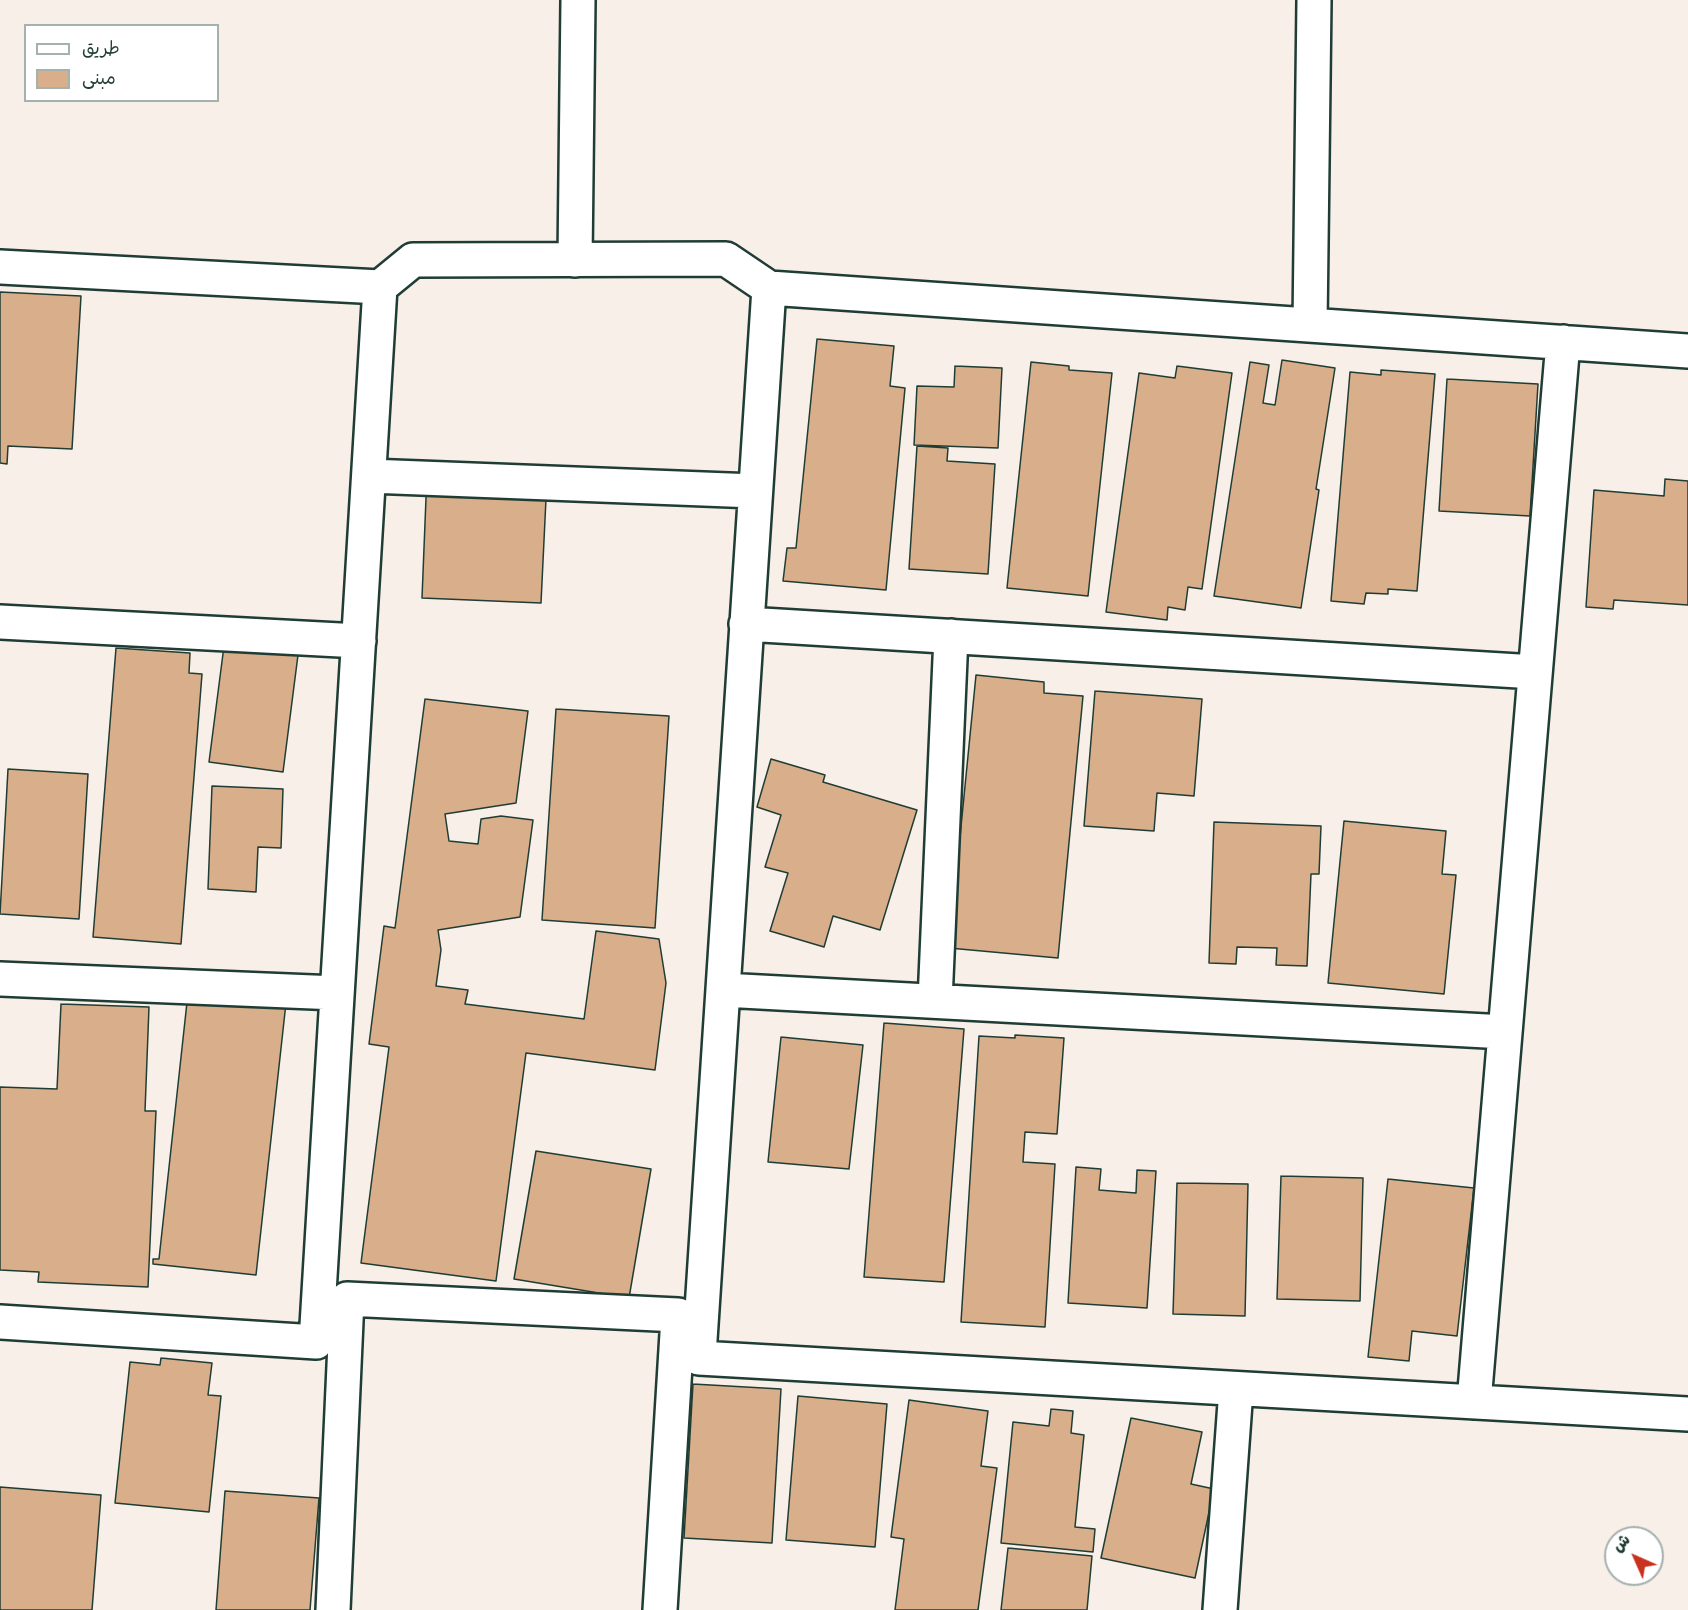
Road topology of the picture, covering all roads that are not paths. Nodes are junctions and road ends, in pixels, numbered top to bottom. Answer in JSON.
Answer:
{"nodes":[{"id":1,"x":578,"y":0,"type":"edge"},
{"id":2,"x":1314,"y":0,"type":"edge"},
{"id":3,"x":575,"y":260,"type":"junction"},
{"id":4,"x":0,"y":267,"type":"edge"},
{"id":5,"x":380,"y":287,"type":"junction"},
{"id":6,"x":769,"y":288,"type":"junction"},
{"id":7,"x":1310,"y":325,"type":"junction"},
{"id":8,"x":1563,"y":342,"type":"junction"},
{"id":9,"x":1688,"y":351,"type":"edge"},
{"id":10,"x":369,"y":476,"type":"junction"},
{"id":11,"x":755,"y":491,"type":"junction"},
{"id":12,"x":0,"y":622,"type":"edge"},
{"id":13,"x":746,"y":624,"type":"junction"},
{"id":14,"x":951,"y":636,"type":"junction"},
{"id":15,"x":359,"y":641,"type":"junction"},
{"id":16,"x":1535,"y":672,"type":"junction"},
{"id":17,"x":0,"y":979,"type":"edge"},
{"id":18,"x":723,"y":990,"type":"junction"},
{"id":19,"x":337,"y":993,"type":"junction"},
{"id":20,"x":935,"y":1002,"type":"junction"},
{"id":21,"x":1505,"y":1032,"type":"junction"},
{"id":22,"x":346,"y":1299,"type":"junction"},
{"id":23,"x":678,"y":1315,"type":"junction"},
{"id":24,"x":0,"y":1322,"type":"edge"},
{"id":25,"x":316,"y":1342,"type":"junction"},
{"id":26,"x":699,"y":1358,"type":"junction"},
{"id":27,"x":1236,"y":1389,"type":"junction"},
{"id":28,"x":1474,"y":1402,"type":"junction"},
{"id":29,"x":1688,"y":1414,"type":"edge"},
{"id":30,"x":333,"y":1610,"type":"edge"},
{"id":31,"x":660,"y":1610,"type":"edge"},
{"id":32,"x":1220,"y":1610,"type":"edge"}],
"edges":[{"from":1,"to":3,"type":"street"},
{"from":2,"to":7,"type":"street"},
{"from":3,"to":5,"type":"street"},
{"from":3,"to":6,"type":"street"},
{"from":4,"to":5,"type":"street"},
{"from":5,"to":10,"type":"street"},
{"from":6,"to":7,"type":"street"},
{"from":6,"to":11,"type":"street"},
{"from":7,"to":8,"type":"street"},
{"from":8,"to":9,"type":"street"},
{"from":8,"to":16,"type":"street"},
{"from":10,"to":11,"type":"street"},
{"from":10,"to":15,"type":"street"},
{"from":11,"to":13,"type":"street"},
{"from":12,"to":15,"type":"street"},
{"from":13,"to":14,"type":"street"},
{"from":13,"to":18,"type":"street"},
{"from":14,"to":16,"type":"street"},
{"from":14,"to":20,"type":"street"},
{"from":15,"to":19,"type":"street"},
{"from":16,"to":21,"type":"street"},
{"from":17,"to":19,"type":"street"},
{"from":18,"to":20,"type":"street"},
{"from":18,"to":26,"type":"street"},
{"from":19,"to":25,"type":"street"},
{"from":20,"to":21,"type":"street"},
{"from":21,"to":28,"type":"street"},
{"from":22,"to":23,"type":"street"},
{"from":22,"to":25,"type":"street"},
{"from":22,"to":30,"type":"street"},
{"from":23,"to":26,"type":"street"},
{"from":23,"to":31,"type":"street"},
{"from":24,"to":25,"type":"street"},
{"from":26,"to":27,"type":"street"},
{"from":27,"to":28,"type":"street"},
{"from":27,"to":32,"type":"street"},
{"from":28,"to":29,"type":"street"}]}
